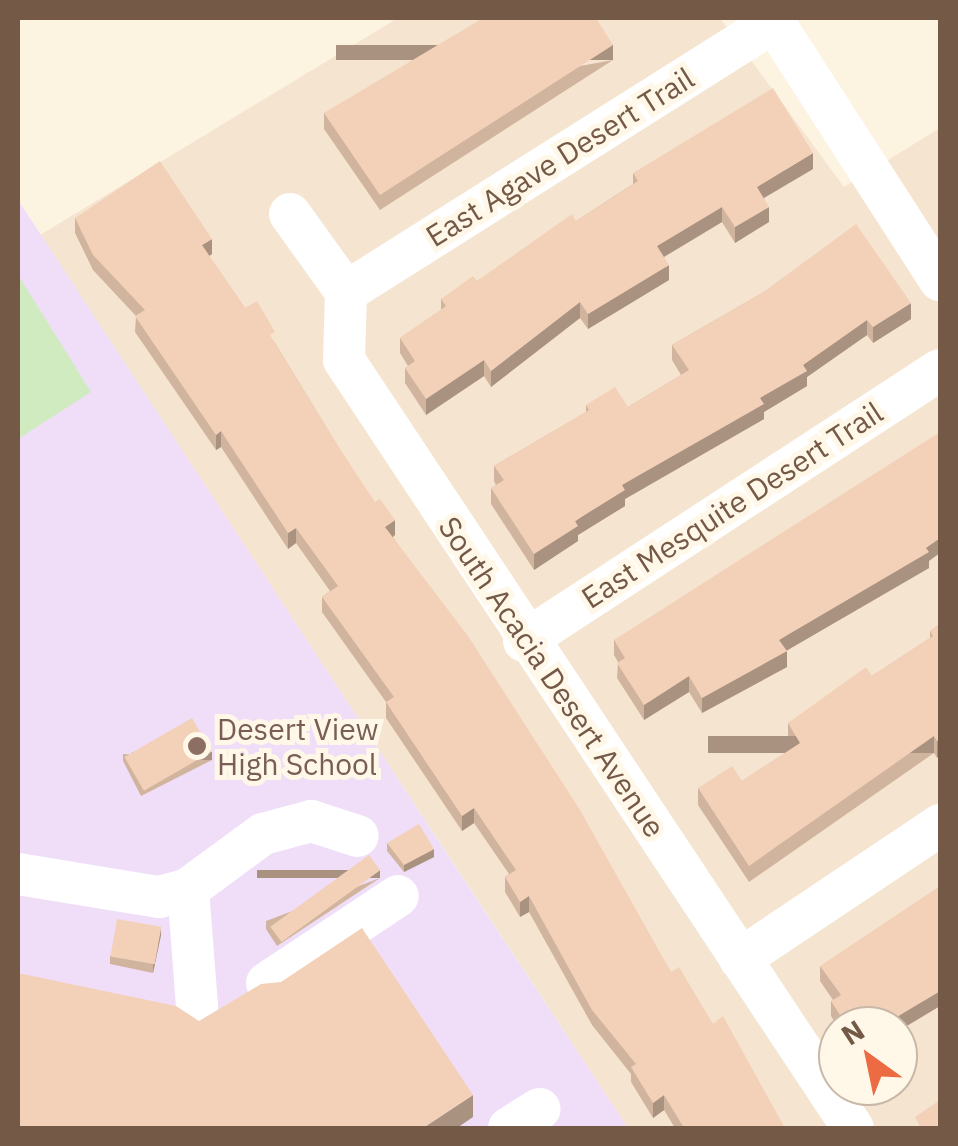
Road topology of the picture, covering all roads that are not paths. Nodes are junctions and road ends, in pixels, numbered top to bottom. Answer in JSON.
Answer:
{"nodes":[{"id":1,"x":773,"y":20,"type":"edge"},
{"id":2,"x":290,"y":214,"type":"dead end"},
{"id":3,"x":940,"y":280,"type":"edge"},
{"id":4,"x":346,"y":292,"type":"junction"},
{"id":5,"x":940,"y":370,"type":"edge"},
{"id":6,"x":524,"y":640,"type":"junction"},
{"id":7,"x":940,"y":825,"type":"edge"},
{"id":8,"x":358,"y":836,"type":"dead end"},
{"id":9,"x":18,"y":874,"type":"edge"},
{"id":10,"x":188,"y":889,"type":"junction"},
{"id":11,"x":398,"y":896,"type":"dead end"},
{"id":12,"x":740,"y":958,"type":"junction"},
{"id":13,"x":267,"y":983,"type":"edge"},
{"id":14,"x":198,"y":1018,"type":"edge"},
{"id":15,"x":853,"y":1128,"type":"edge"}],
"edges":[{"from":1,"to":3,"type":"street"},
{"from":1,"to":4,"type":"street","name":"East Agave Desert Trail"},
{"from":2,"to":4,"type":"street"},
{"from":4,"to":6,"type":"street","name":"South Acacia Desert Avenue"},
{"from":5,"to":6,"type":"street","name":"East Mesquite Desert Trail"},
{"from":6,"to":12,"type":"street","name":"South Acacia Desert Avenue"},
{"from":7,"to":12,"type":"street"},
{"from":8,"to":10,"type":"street"},
{"from":9,"to":10,"type":"street"},
{"from":10,"to":14,"type":"street"},
{"from":11,"to":13,"type":"street"},
{"from":12,"to":15,"type":"street","name":"South Acacia Desert Avenue"}]}
